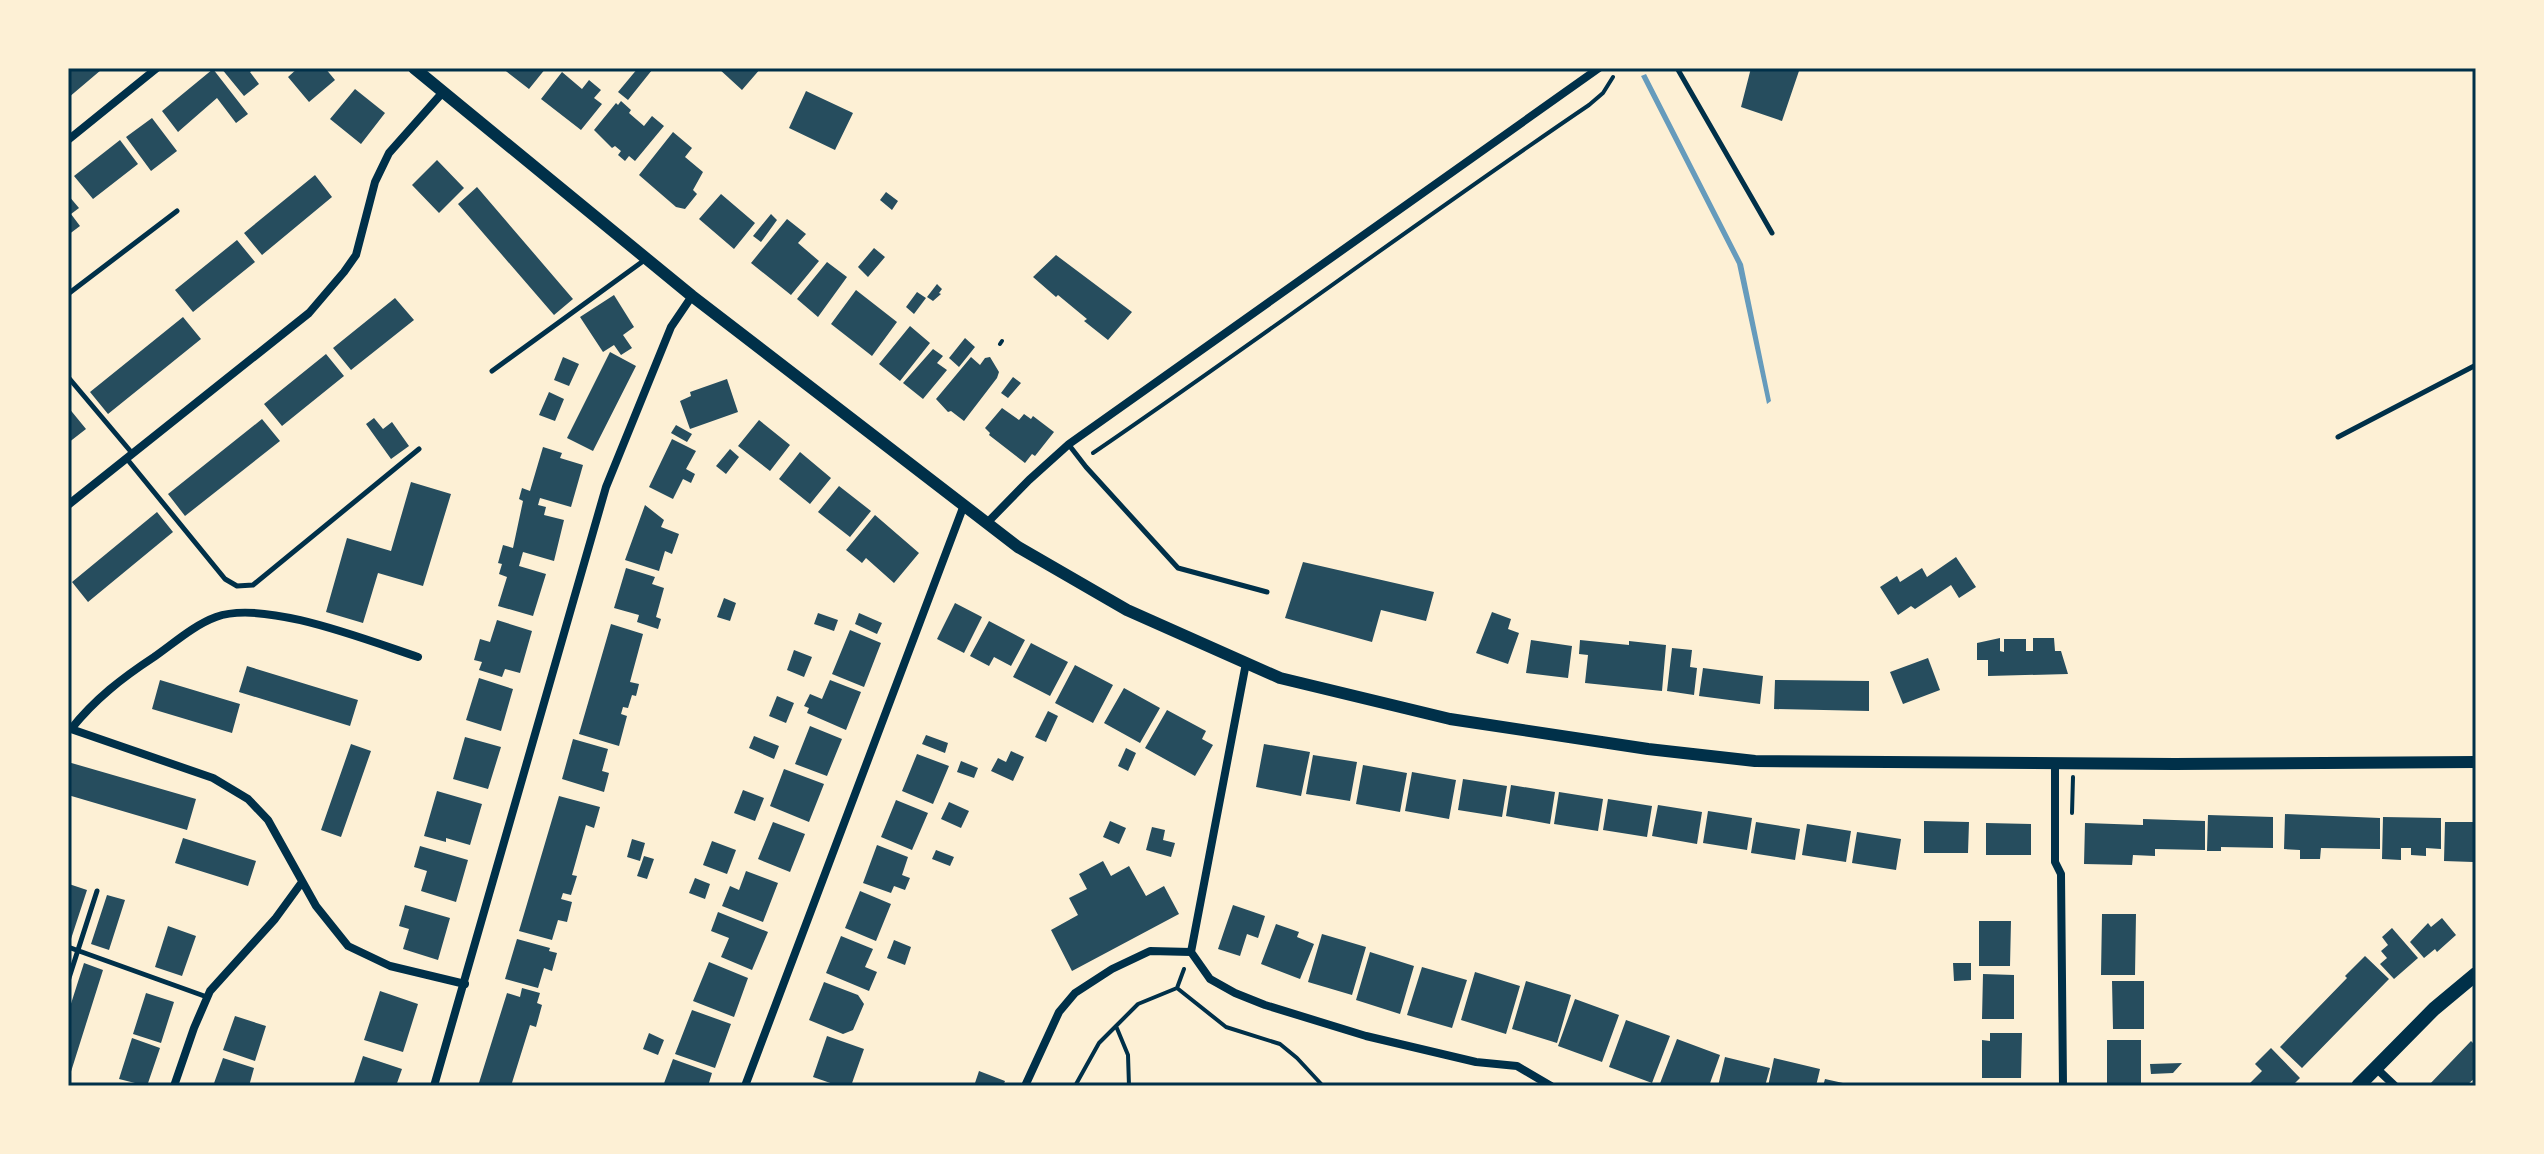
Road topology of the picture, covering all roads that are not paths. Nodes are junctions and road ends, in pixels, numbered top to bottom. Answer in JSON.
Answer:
{"nodes":[{"id":1,"x":157,"y":68,"type":"edge"},
{"id":2,"x":414,"y":68,"type":"edge"},
{"id":3,"x":1599,"y":68,"type":"edge"},
{"id":4,"x":1677,"y":68,"type":"edge"},
{"id":5,"x":443,"y":92,"type":"junction"},
{"id":6,"x":68,"y":140,"type":"edge"},
{"id":7,"x":177,"y":211,"type":"dead end"},
{"id":8,"x":1772,"y":233,"type":"dead end"},
{"id":9,"x":647,"y":259,"type":"junction"},
{"id":10,"x":68,"y":294,"type":"edge"},
{"id":11,"x":692,"y":296,"type":"junction"},
{"id":12,"x":2476,"y":365,"type":"edge"},
{"id":13,"x":492,"y":371,"type":"dead end"},
{"id":14,"x":68,"y":377,"type":"edge"},
{"id":15,"x":2338,"y":437,"type":"dead end"},
{"id":16,"x":1069,"y":444,"type":"junction"},
{"id":17,"x":419,"y":449,"type":"dead end"},
{"id":18,"x":130,"y":456,"type":"junction"},
{"id":19,"x":68,"y":505,"type":"edge"},
{"id":20,"x":964,"y":505,"type":"junction"},
{"id":21,"x":987,"y":523,"type":"junction"},
{"id":22,"x":1267,"y":592,"type":"dead end"},
{"id":23,"x":418,"y":657,"type":"dead end"},
{"id":24,"x":1246,"y":663,"type":"junction"},
{"id":25,"x":69,"y":728,"type":"edge"},
{"id":26,"x":2476,"y":762,"type":"edge"},
{"id":27,"x":2055,"y":763,"type":"junction"},
{"id":28,"x":302,"y":882,"type":"junction"},
{"id":29,"x":97,"y":891,"type":"dead end"},
{"id":30,"x":68,"y":947,"type":"edge"},
{"id":31,"x":78,"y":950,"type":"junction"},
{"id":32,"x":1191,"y":952,"type":"junction"},
{"id":33,"x":2476,"y":974,"type":"edge"},
{"id":34,"x":466,"y":979,"type":"junction"},
{"id":35,"x":68,"y":981,"type":"edge"},
{"id":36,"x":207,"y":997,"type":"junction"},
{"id":37,"x":2376,"y":1068,"type":"junction"},
{"id":38,"x":174,"y":1086,"type":"edge"},
{"id":39,"x":434,"y":1086,"type":"edge"},
{"id":40,"x":745,"y":1086,"type":"edge"},
{"id":41,"x":1025,"y":1086,"type":"edge"},
{"id":42,"x":1551,"y":1086,"type":"edge"},
{"id":43,"x":2063,"y":1086,"type":"edge"},
{"id":44,"x":2358,"y":1086,"type":"edge"},
{"id":45,"x":2395,"y":1086,"type":"edge"}],
"edges":[{"from":1,"to":6,"type":"street"},
{"from":2,"to":5,"type":"street"},
{"from":3,"to":16,"type":"street"},
{"from":4,"to":8,"type":"lane"},
{"from":5,"to":9,"type":"street"},
{"from":5,"to":18,"type":"street"},
{"from":7,"to":10,"type":"lane"},
{"from":9,"to":11,"type":"street"},
{"from":9,"to":13,"type":"lane"},
{"from":11,"to":20,"type":"street"},
{"from":11,"to":34,"type":"street"},
{"from":12,"to":15,"type":"lane"},
{"from":14,"to":18,"type":"lane"},
{"from":16,"to":21,"type":"street"},
{"from":16,"to":22,"type":"lane"},
{"from":17,"to":18,"type":"lane"},
{"from":18,"to":19,"type":"street"},
{"from":20,"to":21,"type":"street"},
{"from":20,"to":40,"type":"street"},
{"from":21,"to":24,"type":"street"},
{"from":23,"to":25,"type":"street"},
{"from":24,"to":27,"type":"street"},
{"from":24,"to":32,"type":"street"},
{"from":25,"to":28,"type":"street"},
{"from":26,"to":27,"type":"street"},
{"from":27,"to":43,"type":"street"},
{"from":28,"to":34,"type":"street"},
{"from":28,"to":36,"type":"street"},
{"from":29,"to":31,"type":"lane"},
{"from":30,"to":31,"type":"lane"},
{"from":31,"to":35,"type":"lane"},
{"from":31,"to":36,"type":"lane"},
{"from":32,"to":41,"type":"street"},
{"from":32,"to":42,"type":"street"},
{"from":33,"to":37,"type":"main road"},
{"from":34,"to":39,"type":"street"},
{"from":36,"to":38,"type":"street"},
{"from":37,"to":44,"type":"main road"},
{"from":37,"to":45,"type":"street"}]}
